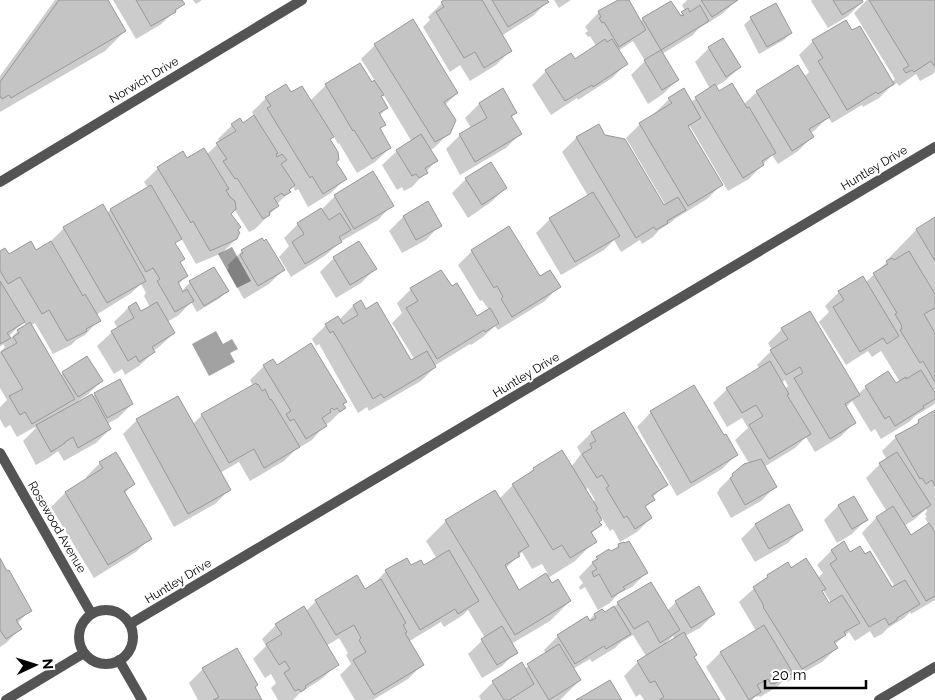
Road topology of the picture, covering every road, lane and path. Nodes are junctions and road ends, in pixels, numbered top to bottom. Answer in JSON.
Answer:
{"nodes":[{"id":1,"x":302,"y":0,"type":"edge"},
{"id":2,"x":935,"y":147,"type":"edge"},
{"id":3,"x":0,"y":182,"type":"edge"},
{"id":4,"x":0,"y":453,"type":"edge"},
{"id":5,"x":91,"y":614,"type":"junction"},
{"id":6,"x":130,"y":624,"type":"junction"},
{"id":7,"x":84,"y":653,"type":"junction"},
{"id":8,"x":119,"y":660,"type":"junction"},
{"id":9,"x":935,"y":666,"type":"edge"},
{"id":10,"x":6,"y":700,"type":"edge"},
{"id":11,"x":142,"y":700,"type":"edge"},
{"id":12,"x":879,"y":700,"type":"edge"}],
"edges":[{"from":1,"to":3,"type":"street","name":"Norwich Drive"},
{"from":2,"to":6,"type":"street","name":"Huntley Drive"},
{"from":4,"to":5,"type":"street","name":"Rosewood Avenue"},
{"from":5,"to":6,"type":"street"},
{"from":5,"to":7,"type":"street"},
{"from":6,"to":8,"type":"street"},
{"from":7,"to":8,"type":"street"},
{"from":7,"to":10,"type":"street"},
{"from":8,"to":11,"type":"street"},
{"from":9,"to":12,"type":"street"}]}
